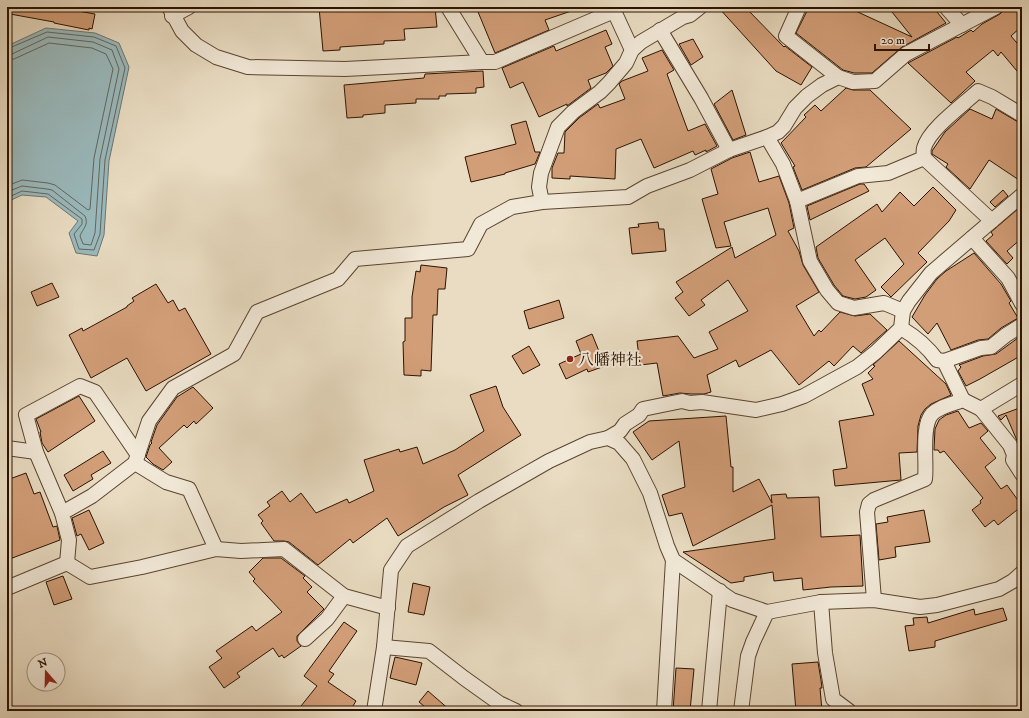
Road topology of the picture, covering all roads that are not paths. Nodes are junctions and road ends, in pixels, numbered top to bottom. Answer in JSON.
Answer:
{"nodes":[{"id":1,"x":189,"y":7,"type":"edge"},
{"id":2,"x":448,"y":7,"type":"edge"},
{"id":3,"x":700,"y":7,"type":"edge"},
{"id":4,"x":799,"y":7,"type":"edge"},
{"id":5,"x":946,"y":7,"type":"edge"},
{"id":6,"x":996,"y":7,"type":"edge"},
{"id":7,"x":170,"y":11,"type":"edge"},
{"id":8,"x":962,"y":25,"type":"junction"},
{"id":9,"x":660,"y":30,"type":"junction"},
{"id":10,"x":632,"y":50,"type":"junction"},
{"id":11,"x":482,"y":62,"type":"junction"},
{"id":12,"x":838,"y":77,"type":"junction"},
{"id":13,"x":1022,"y":116,"type":"edge"},
{"id":14,"x":767,"y":137,"type":"junction"},
{"id":15,"x":729,"y":150,"type":"junction"},
{"id":16,"x":924,"y":158,"type":"junction"},
{"id":17,"x":1022,"y":195,"type":"edge"},
{"id":18,"x":797,"y":201,"type":"junction"},
{"id":19,"x":542,"y":202,"type":"junction"},
{"id":20,"x":992,"y":221,"type":"junction"},
{"id":21,"x":972,"y":238,"type":"junction"},
{"id":22,"x":1022,"y":304,"type":"edge"},
{"id":23,"x":904,"y":311,"type":"junction"},
{"id":24,"x":1022,"y":325,"type":"edge"},
{"id":25,"x":901,"y":328,"type":"junction"},
{"id":26,"x":944,"y":361,"type":"junction"},
{"id":27,"x":1022,"y":384,"type":"edge"},
{"id":28,"x":963,"y":400,"type":"junction"},
{"id":29,"x":981,"y":409,"type":"junction"},
{"id":30,"x":608,"y":438,"type":"junction"},
{"id":31,"x":7,"y":448,"type":"edge"},
{"id":32,"x":36,"y":452,"type":"junction"},
{"id":33,"x":136,"y":459,"type":"junction"},
{"id":34,"x":1022,"y":474,"type":"edge"},
{"id":35,"x":62,"y":513,"type":"junction"},
{"id":36,"x":216,"y":549,"type":"junction"},
{"id":37,"x":673,"y":560,"type":"junction"},
{"id":38,"x":67,"y":563,"type":"junction"},
{"id":39,"x":1022,"y":574,"type":"edge"},
{"id":40,"x":7,"y":588,"type":"edge"},
{"id":41,"x":720,"y":591,"type":"junction"},
{"id":42,"x":344,"y":596,"type":"junction"},
{"id":43,"x":874,"y":600,"type":"junction"},
{"id":44,"x":821,"y":602,"type":"junction"},
{"id":45,"x":388,"y":608,"type":"junction"},
{"id":46,"x":767,"y":612,"type":"junction"},
{"id":47,"x":305,"y":639,"type":"dead end"},
{"id":48,"x":384,"y":647,"type":"junction"},
{"id":49,"x":374,"y":711,"type":"edge"},
{"id":50,"x":516,"y":711,"type":"edge"},
{"id":51,"x":664,"y":711,"type":"edge"},
{"id":52,"x":709,"y":711,"type":"edge"},
{"id":53,"x":741,"y":711,"type":"edge"},
{"id":54,"x":849,"y":711,"type":"edge"}],
"edges":[{"from":1,"to":7,"type":"street"},
{"from":2,"to":11,"type":"street"},
{"from":3,"to":9,"type":"street"},
{"from":4,"to":12,"type":"street"},
{"from":5,"to":8,"type":"street"},
{"from":6,"to":8,"type":"street"},
{"from":7,"to":11,"type":"street"},
{"from":8,"to":12,"type":"street"},
{"from":9,"to":10,"type":"street"},
{"from":9,"to":15,"type":"street"},
{"from":10,"to":11,"type":"street"},
{"from":10,"to":19,"type":"street"},
{"from":12,"to":14,"type":"street"},
{"from":13,"to":16,"type":"street"},
{"from":14,"to":15,"type":"street"},
{"from":14,"to":18,"type":"street"},
{"from":15,"to":19,"type":"street"},
{"from":16,"to":18,"type":"street"},
{"from":16,"to":20,"type":"street"},
{"from":17,"to":20,"type":"street"},
{"from":18,"to":23,"type":"street"},
{"from":19,"to":33,"type":"street"},
{"from":20,"to":21,"type":"street"},
{"from":21,"to":22,"type":"street"},
{"from":21,"to":23,"type":"street"},
{"from":23,"to":25,"type":"street"},
{"from":24,"to":26,"type":"street"},
{"from":25,"to":26,"type":"street"},
{"from":25,"to":30,"type":"street"},
{"from":26,"to":28,"type":"street"},
{"from":27,"to":29,"type":"street"},
{"from":28,"to":29,"type":"street"},
{"from":28,"to":43,"type":"street"},
{"from":29,"to":34,"type":"street"},
{"from":30,"to":37,"type":"street"},
{"from":30,"to":45,"type":"street"},
{"from":31,"to":32,"type":"street"},
{"from":32,"to":33,"type":"street"},
{"from":32,"to":35,"type":"street"},
{"from":33,"to":35,"type":"street"},
{"from":33,"to":36,"type":"street"},
{"from":35,"to":38,"type":"street"},
{"from":36,"to":38,"type":"street"},
{"from":36,"to":42,"type":"street"},
{"from":37,"to":41,"type":"street"},
{"from":37,"to":51,"type":"street"},
{"from":38,"to":40,"type":"street"},
{"from":39,"to":43,"type":"street"},
{"from":41,"to":46,"type":"street"},
{"from":41,"to":52,"type":"street"},
{"from":42,"to":45,"type":"street"},
{"from":42,"to":47,"type":"street"},
{"from":43,"to":44,"type":"street"},
{"from":44,"to":46,"type":"street"},
{"from":44,"to":54,"type":"street"},
{"from":45,"to":48,"type":"street"},
{"from":46,"to":53,"type":"street"},
{"from":48,"to":49,"type":"street"},
{"from":48,"to":50,"type":"street"}]}
